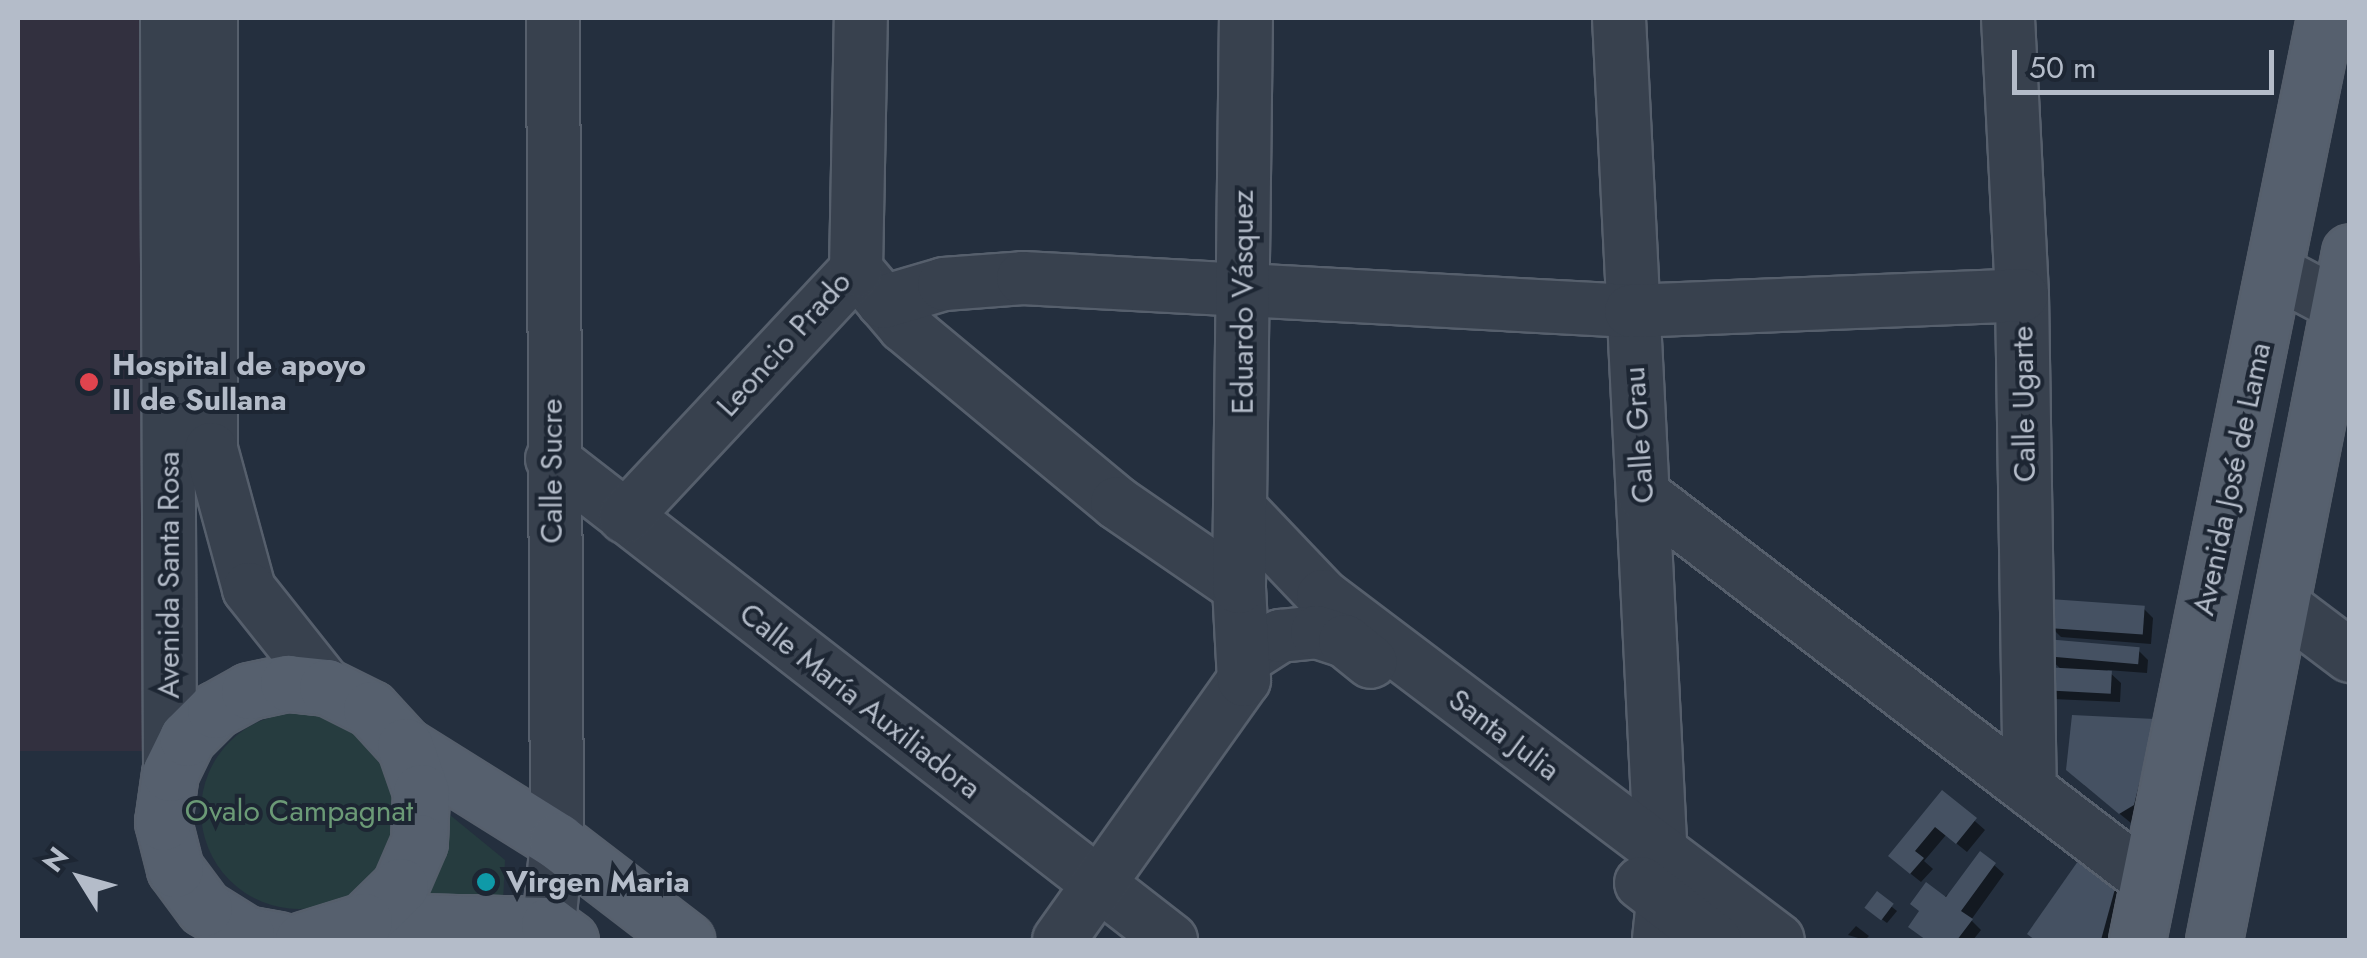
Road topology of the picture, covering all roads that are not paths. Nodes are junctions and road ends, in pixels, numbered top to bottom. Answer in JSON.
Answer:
{"nodes":[{"id":1,"x":167,"y":18,"type":"edge"},
{"id":2,"x":211,"y":18,"type":"edge"},
{"id":3,"x":553,"y":18,"type":"edge"},
{"id":4,"x":860,"y":18,"type":"edge"},
{"id":5,"x":1246,"y":18,"type":"edge"},
{"id":6,"x":1619,"y":18,"type":"edge"},
{"id":7,"x":2008,"y":18,"type":"edge"},
{"id":8,"x":2325,"y":18,"type":"edge"},
{"id":9,"x":2276,"y":272,"type":"junction"},
{"id":10,"x":870,"y":286,"type":"junction"},
{"id":11,"x":1242,"y":288,"type":"junction"},
{"id":12,"x":2346,"y":289,"type":"edge"},
{"id":13,"x":2022,"y":295,"type":"junction"},
{"id":14,"x":1631,"y":311,"type":"junction"},
{"id":15,"x":552,"y":459,"type":"junction"},
{"id":16,"x":1644,"y":495,"type":"junction"},
{"id":17,"x":1244,"y":513,"type":"junction"},
{"id":18,"x":625,"y":516,"type":"junction"},
{"id":19,"x":1239,"y":587,"type":"junction"},
{"id":20,"x":2281,"y":604,"type":"junction"},
{"id":21,"x":2350,"y":656,"type":"edge"},
{"id":22,"x":1244,"y":660,"type":"junction"},
{"id":23,"x":327,"y":687,"type":"junction"},
{"id":24,"x":405,"y":746,"type":"junction"},
{"id":25,"x":170,"y":773,"type":"junction"},
{"id":26,"x":2030,"y":790,"type":"junction"},
{"id":27,"x":557,"y":841,"type":"junction"},
{"id":28,"x":176,"y":869,"type":"junction"},
{"id":29,"x":2148,"y":880,"type":"junction"},
{"id":30,"x":1100,"y":890,"type":"junction"},
{"id":31,"x":1660,"y":898,"type":"edge"},
{"id":32,"x":398,"y":927,"type":"edge"},
{"id":33,"x":559,"y":933,"type":"edge"},
{"id":34,"x":2222,"y":936,"type":"edge"},
{"id":35,"x":180,"y":940,"type":"edge"},
{"id":36,"x":279,"y":940,"type":"edge"},
{"id":37,"x":303,"y":940,"type":"edge"},
{"id":38,"x":686,"y":940,"type":"edge"},
{"id":39,"x":1059,"y":940,"type":"edge"},
{"id":40,"x":1171,"y":940,"type":"edge"},
{"id":41,"x":1715,"y":940,"type":"edge"},
{"id":42,"x":1778,"y":940,"type":"edge"},
{"id":43,"x":2137,"y":940,"type":"edge"}],
"edges":[{"from":1,"to":25,"type":"street","name":"Avenida Santa Rosa"},
{"from":2,"to":23,"type":"street","name":"Avenida Santa Rosa"},
{"from":3,"to":15,"type":"street","name":"Calle Sucre"},
{"from":4,"to":10,"type":"street","name":"Leoncio Prado"},
{"from":5,"to":11,"type":"street","name":"Eduardo Vásquez"},
{"from":6,"to":14,"type":"street","name":"Calle Grau"},
{"from":7,"to":13,"type":"street","name":"Calle Ugarte"},
{"from":8,"to":9,"type":"main road","name":"Avenida José de Lama"},
{"from":9,"to":12,"type":"street"},
{"from":9,"to":29,"type":"main road","name":"Avenida José de Lama"},
{"from":10,"to":11,"type":"street"},
{"from":10,"to":18,"type":"street","name":"Leoncio Prado"},
{"from":10,"to":19,"type":"street"},
{"from":11,"to":14,"type":"street"},
{"from":11,"to":17,"type":"street","name":"Eduardo Vásquez"},
{"from":12,"to":20,"type":"main road"},
{"from":13,"to":14,"type":"street"},
{"from":13,"to":26,"type":"street","name":"Calle Ugarte"},
{"from":14,"to":16,"type":"street","name":"Calle Grau"},
{"from":15,"to":18,"type":"street","name":"Calle María Auxiliadora"},
{"from":15,"to":27,"type":"street","name":"Calle Sucre"},
{"from":16,"to":26,"type":"street"},
{"from":16,"to":31,"type":"street","name":"Calle Grau"},
{"from":17,"to":19,"type":"street","name":"Eduardo Vásquez"},
{"from":17,"to":31,"type":"street","name":"Santa Julia"},
{"from":18,"to":30,"type":"street","name":"Calle María Auxiliadora"},
{"from":19,"to":22,"type":"street","name":"Eduardo Vásquez"},
{"from":20,"to":21,"type":"street"},
{"from":20,"to":34,"type":"main road"},
{"from":22,"to":30,"type":"street"},
{"from":22,"to":31,"type":"street","name":"Santa Julia"},
{"from":23,"to":24,"type":"main road"},
{"from":23,"to":25,"type":"main road"},
{"from":24,"to":27,"type":"main road"},
{"from":24,"to":32,"type":"main road"},
{"from":25,"to":28,"type":"main road"},
{"from":26,"to":29,"type":"street"},
{"from":27,"to":33,"type":"street","name":"Calle Sucre"},
{"from":27,"to":38,"type":"main road"},
{"from":28,"to":35,"type":"main road"},
{"from":28,"to":36,"type":"main road"},
{"from":29,"to":43,"type":"main road","name":"Avenida José de Lama"},
{"from":30,"to":39,"type":"street"},
{"from":30,"to":40,"type":"street","name":"Calle María Auxiliadora"},
{"from":31,"to":41,"type":"street","name":"Santa Julia"},
{"from":31,"to":42,"type":"street","name":"Santa Julia"},
{"from":32,"to":33,"type":"main road"},
{"from":32,"to":37,"type":"main road"}]}
